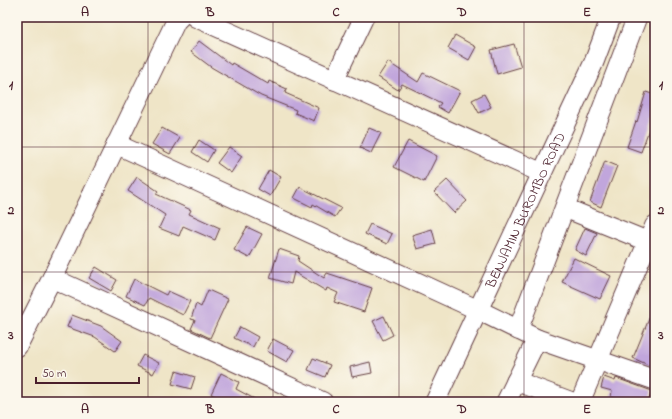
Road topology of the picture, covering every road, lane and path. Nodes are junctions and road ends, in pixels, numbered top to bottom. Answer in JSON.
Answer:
{"nodes":[{"id":1,"x":180,"y":17,"type":"edge"},
{"id":2,"x":196,"y":17,"type":"edge"},
{"id":3,"x":364,"y":17,"type":"edge"},
{"id":4,"x":611,"y":17,"type":"edge"},
{"id":5,"x":637,"y":17,"type":"edge"},
{"id":6,"x":334,"y":80,"type":"junction"},
{"id":7,"x":116,"y":144,"type":"junction"},
{"id":8,"x":542,"y":173,"type":"junction"},
{"id":9,"x":565,"y":208,"type":"junction"},
{"id":10,"x":652,"y":234,"type":"edge"},
{"id":11,"x":52,"y":278,"type":"junction"},
{"id":12,"x":478,"y":310,"type":"junction"},
{"id":13,"x":518,"y":330,"type":"junction"},
{"id":14,"x":537,"y":339,"type":"junction"},
{"id":15,"x":17,"y":347,"type":"edge"},
{"id":16,"x":597,"y":360,"type":"junction"},
{"id":17,"x":655,"y":380,"type":"edge"},
{"id":18,"x":516,"y":381,"type":"junction"},
{"id":19,"x":323,"y":402,"type":"edge"},
{"id":20,"x":435,"y":402,"type":"edge"},
{"id":21,"x":506,"y":402,"type":"edge"},
{"id":22,"x":572,"y":402,"type":"edge"},
{"id":23,"x":580,"y":402,"type":"edge"}],
"edges":[{"from":1,"to":7,"type":"street"},
{"from":2,"to":6,"type":"street"},
{"from":3,"to":6,"type":"street"},
{"from":4,"to":8,"type":"street","name":"BENJAMIN BUROMBO ROAD"},
{"from":5,"to":9,"type":"street"},
{"from":6,"to":8,"type":"street"},
{"from":7,"to":11,"type":"street"},
{"from":7,"to":12,"type":"street"},
{"from":8,"to":12,"type":"street","name":"BENJAMIN BUROMBO ROAD"},
{"from":9,"to":10,"type":"street"},
{"from":9,"to":13,"type":"street"},
{"from":10,"to":16,"type":"street"},
{"from":11,"to":15,"type":"street"},
{"from":11,"to":19,"type":"street"},
{"from":12,"to":13,"type":"street"},
{"from":12,"to":20,"type":"street","name":"BENJAMIN BUROMBO ROAD"},
{"from":13,"to":14,"type":"street"},
{"from":14,"to":16,"type":"street"},
{"from":14,"to":18,"type":"street"},
{"from":16,"to":17,"type":"street"},
{"from":16,"to":23,"type":"street"},
{"from":18,"to":21,"type":"street"},
{"from":18,"to":22,"type":"street"}]}
